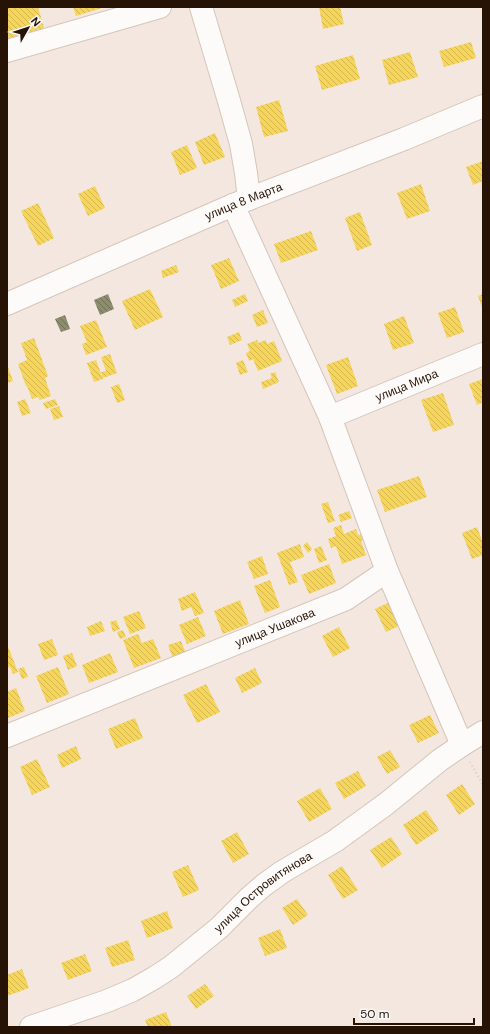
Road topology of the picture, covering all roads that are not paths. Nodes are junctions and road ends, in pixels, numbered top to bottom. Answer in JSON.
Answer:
{"nodes":[{"id":1,"x":160,"y":7,"type":"edge"},
{"id":2,"x":201,"y":7,"type":"edge"},
{"id":3,"x":7,"y":51,"type":"edge"},
{"id":4,"x":483,"y":106,"type":"edge"},
{"id":5,"x":241,"y":202,"type":"junction"},
{"id":6,"x":7,"y":304,"type":"edge"},
{"id":7,"x":483,"y":354,"type":"edge"},
{"id":8,"x":330,"y":418,"type":"junction"},
{"id":9,"x":387,"y":571,"type":"junction"},
{"id":10,"x":483,"y":732,"type":"edge"},
{"id":11,"x":7,"y":736,"type":"edge"},
{"id":12,"x":462,"y":745,"type":"junction"},
{"id":13,"x":31,"y":1027,"type":"edge"}],
"edges":[{"from":1,"to":3,"type":"street"},
{"from":2,"to":5,"type":"street"},
{"from":4,"to":5,"type":"street","name":"улица 8 Марта"},
{"from":5,"to":6,"type":"street","name":"улица 8 Марта"},
{"from":5,"to":8,"type":"street"},
{"from":7,"to":8,"type":"street","name":"улица Мира"},
{"from":8,"to":9,"type":"street"},
{"from":9,"to":11,"type":"street","name":"улица Ушакова"},
{"from":9,"to":12,"type":"street"},
{"from":10,"to":12,"type":"street","name":"улица Островитянова"},
{"from":12,"to":13,"type":"street","name":"улица Островитянова"}]}
